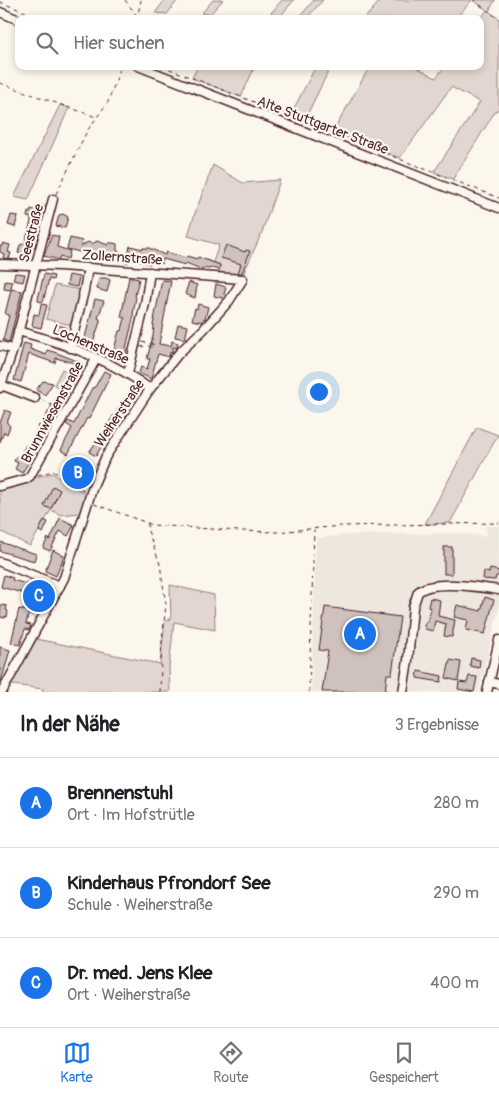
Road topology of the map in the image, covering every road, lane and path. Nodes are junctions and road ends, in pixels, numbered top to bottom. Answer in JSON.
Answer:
{"nodes":[{"id":1,"x":125,"y":0,"type":"edge"},
{"id":2,"x":141,"y":0,"type":"edge"},
{"id":3,"x":473,"y":0,"type":"edge"},
{"id":4,"x":0,"y":2,"type":"edge"},
{"id":5,"x":0,"y":12,"type":"edge"},
{"id":6,"x":33,"y":15,"type":"edge"},
{"id":7,"x":136,"y":15,"type":"edge"},
{"id":8,"x":137,"y":15,"type":"edge"},
{"id":9,"x":15,"y":18,"type":"edge"},
{"id":10,"x":499,"y":19,"type":"edge"},
{"id":11,"x":120,"y":70,"type":"edge"},
{"id":12,"x":148,"y":70,"type":"edge"},
{"id":13,"x":172,"y":70,"type":"edge"},
{"id":14,"x":0,"y":83,"type":"edge"},
{"id":15,"x":96,"y":118,"type":"junction"},
{"id":16,"x":499,"y":198,"type":"edge"},
{"id":17,"x":53,"y":199,"type":"joint"},
{"id":18,"x":499,"y":208,"type":"edge"},
{"id":19,"x":0,"y":264,"type":"edge"},
{"id":20,"x":35,"y":265,"type":"junction"},
{"id":21,"x":88,"y":268,"type":"junction"},
{"id":22,"x":150,"y":272,"type":"junction"},
{"id":23,"x":243,"y":279,"type":"joint"},
{"id":24,"x":18,"y":331,"type":"junction"},
{"id":25,"x":135,"y":343,"type":"junction"},
{"id":26,"x":156,"y":345,"type":"dead end"},
{"id":27,"x":0,"y":346,"type":"edge"},
{"id":28,"x":70,"y":348,"type":"junction"},
{"id":29,"x":154,"y":348,"type":"dead end"},
{"id":30,"x":13,"y":349,"type":"junction"},
{"id":31,"x":96,"y":359,"type":"junction"},
{"id":32,"x":128,"y":373,"type":"junction"},
{"id":33,"x":1,"y":386,"type":"edge"},
{"id":34,"x":150,"y":389,"type":"junction"},
{"id":35,"x":35,"y":398,"type":"joint"},
{"id":36,"x":66,"y":412,"type":"junction"},
{"id":37,"x":30,"y":476,"type":"junction"},
{"id":38,"x":0,"y":486,"type":"edge"},
{"id":39,"x":90,"y":493,"type":"junction"},
{"id":40,"x":88,"y":502,"type":"junction"},
{"id":41,"x":148,"y":523,"type":"junction"},
{"id":42,"x":499,"y":523,"type":"edge"},
{"id":43,"x":314,"y":529,"type":"junction"},
{"id":44,"x":0,"y":562,"type":"edge"},
{"id":45,"x":60,"y":586,"type":"junction"},
{"id":46,"x":499,"y":590,"type":"edge"},
{"id":47,"x":499,"y":640,"type":"edge"},
{"id":48,"x":489,"y":682,"type":"junction"},
{"id":49,"x":499,"y":684,"type":"edge"},
{"id":50,"x":2,"y":692,"type":"edge"},
{"id":51,"x":160,"y":692,"type":"edge"},
{"id":52,"x":309,"y":692,"type":"edge"},
{"id":53,"x":403,"y":692,"type":"edge"},
{"id":54,"x":487,"y":692,"type":"edge"}],
"edges":[{"from":1,"to":7,"type":"path"},
{"from":2,"to":8,"type":"path"},
{"from":3,"to":10,"type":"path"},
{"from":4,"to":6,"type":"path"},
{"from":5,"to":9,"type":"street"},
{"from":11,"to":15,"type":"path"},
{"from":12,"to":18,"type":"street","name":"Alte Stuttgarter Straße"},
{"from":13,"to":16,"type":"path"},
{"from":14,"to":15,"type":"path"},
{"from":15,"to":17,"type":"path"},
{"from":17,"to":20,"type":"street","name":"Seestraße"},
{"from":19,"to":20,"type":"street","name":"Zollernstraße"},
{"from":20,"to":21,"type":"street","name":"Zollernstraße"},
{"from":20,"to":24,"type":"street","name":"Seestraße"},
{"from":21,"to":22,"type":"street","name":"Zollernstraße"},
{"from":21,"to":28,"type":"street"},
{"from":22,"to":23,"type":"street","name":"Zollernstraße"},
{"from":22,"to":25,"type":"street"},
{"from":23,"to":34,"type":"street","name":"Weiherstraße"},
{"from":24,"to":28,"type":"street","name":"Lochenstraße"},
{"from":24,"to":30,"type":"street","name":"Seestraße"},
{"from":25,"to":26,"type":"path"},
{"from":25,"to":29,"type":"path"},
{"from":25,"to":32,"type":"street"},
{"from":27,"to":30,"type":"street"},
{"from":28,"to":31,"type":"street","name":"Lochenstraße"},
{"from":30,"to":33,"type":"street","name":"Seestraße"},
{"from":31,"to":32,"type":"street","name":"Lochenstraße"},
{"from":31,"to":36,"type":"street","name":"Brunnwiesenstraße"},
{"from":32,"to":34,"type":"street","name":"Lochenstraße"},
{"from":33,"to":35,"type":"street"},
{"from":34,"to":39,"type":"street","name":"Weiherstraße"},
{"from":35,"to":36,"type":"path"},
{"from":36,"to":37,"type":"street","name":"Brunnwiesenstraße"},
{"from":37,"to":38,"type":"street","name":"Brunnwiesenstraße"},
{"from":37,"to":39,"type":"path"},
{"from":39,"to":40,"type":"street","name":"Weiherstraße"},
{"from":40,"to":41,"type":"path"},
{"from":40,"to":45,"type":"street","name":"Weiherstraße"},
{"from":41,"to":43,"type":"path"},
{"from":41,"to":51,"type":"path"},
{"from":42,"to":43,"type":"path"},
{"from":43,"to":52,"type":"path"},
{"from":44,"to":45,"type":"street"},
{"from":45,"to":50,"type":"street","name":"Weiherstraße"},
{"from":46,"to":53,"type":"street"},
{"from":47,"to":48,"type":"street"},
{"from":48,"to":49,"type":"street"},
{"from":48,"to":54,"type":"street"}]}
